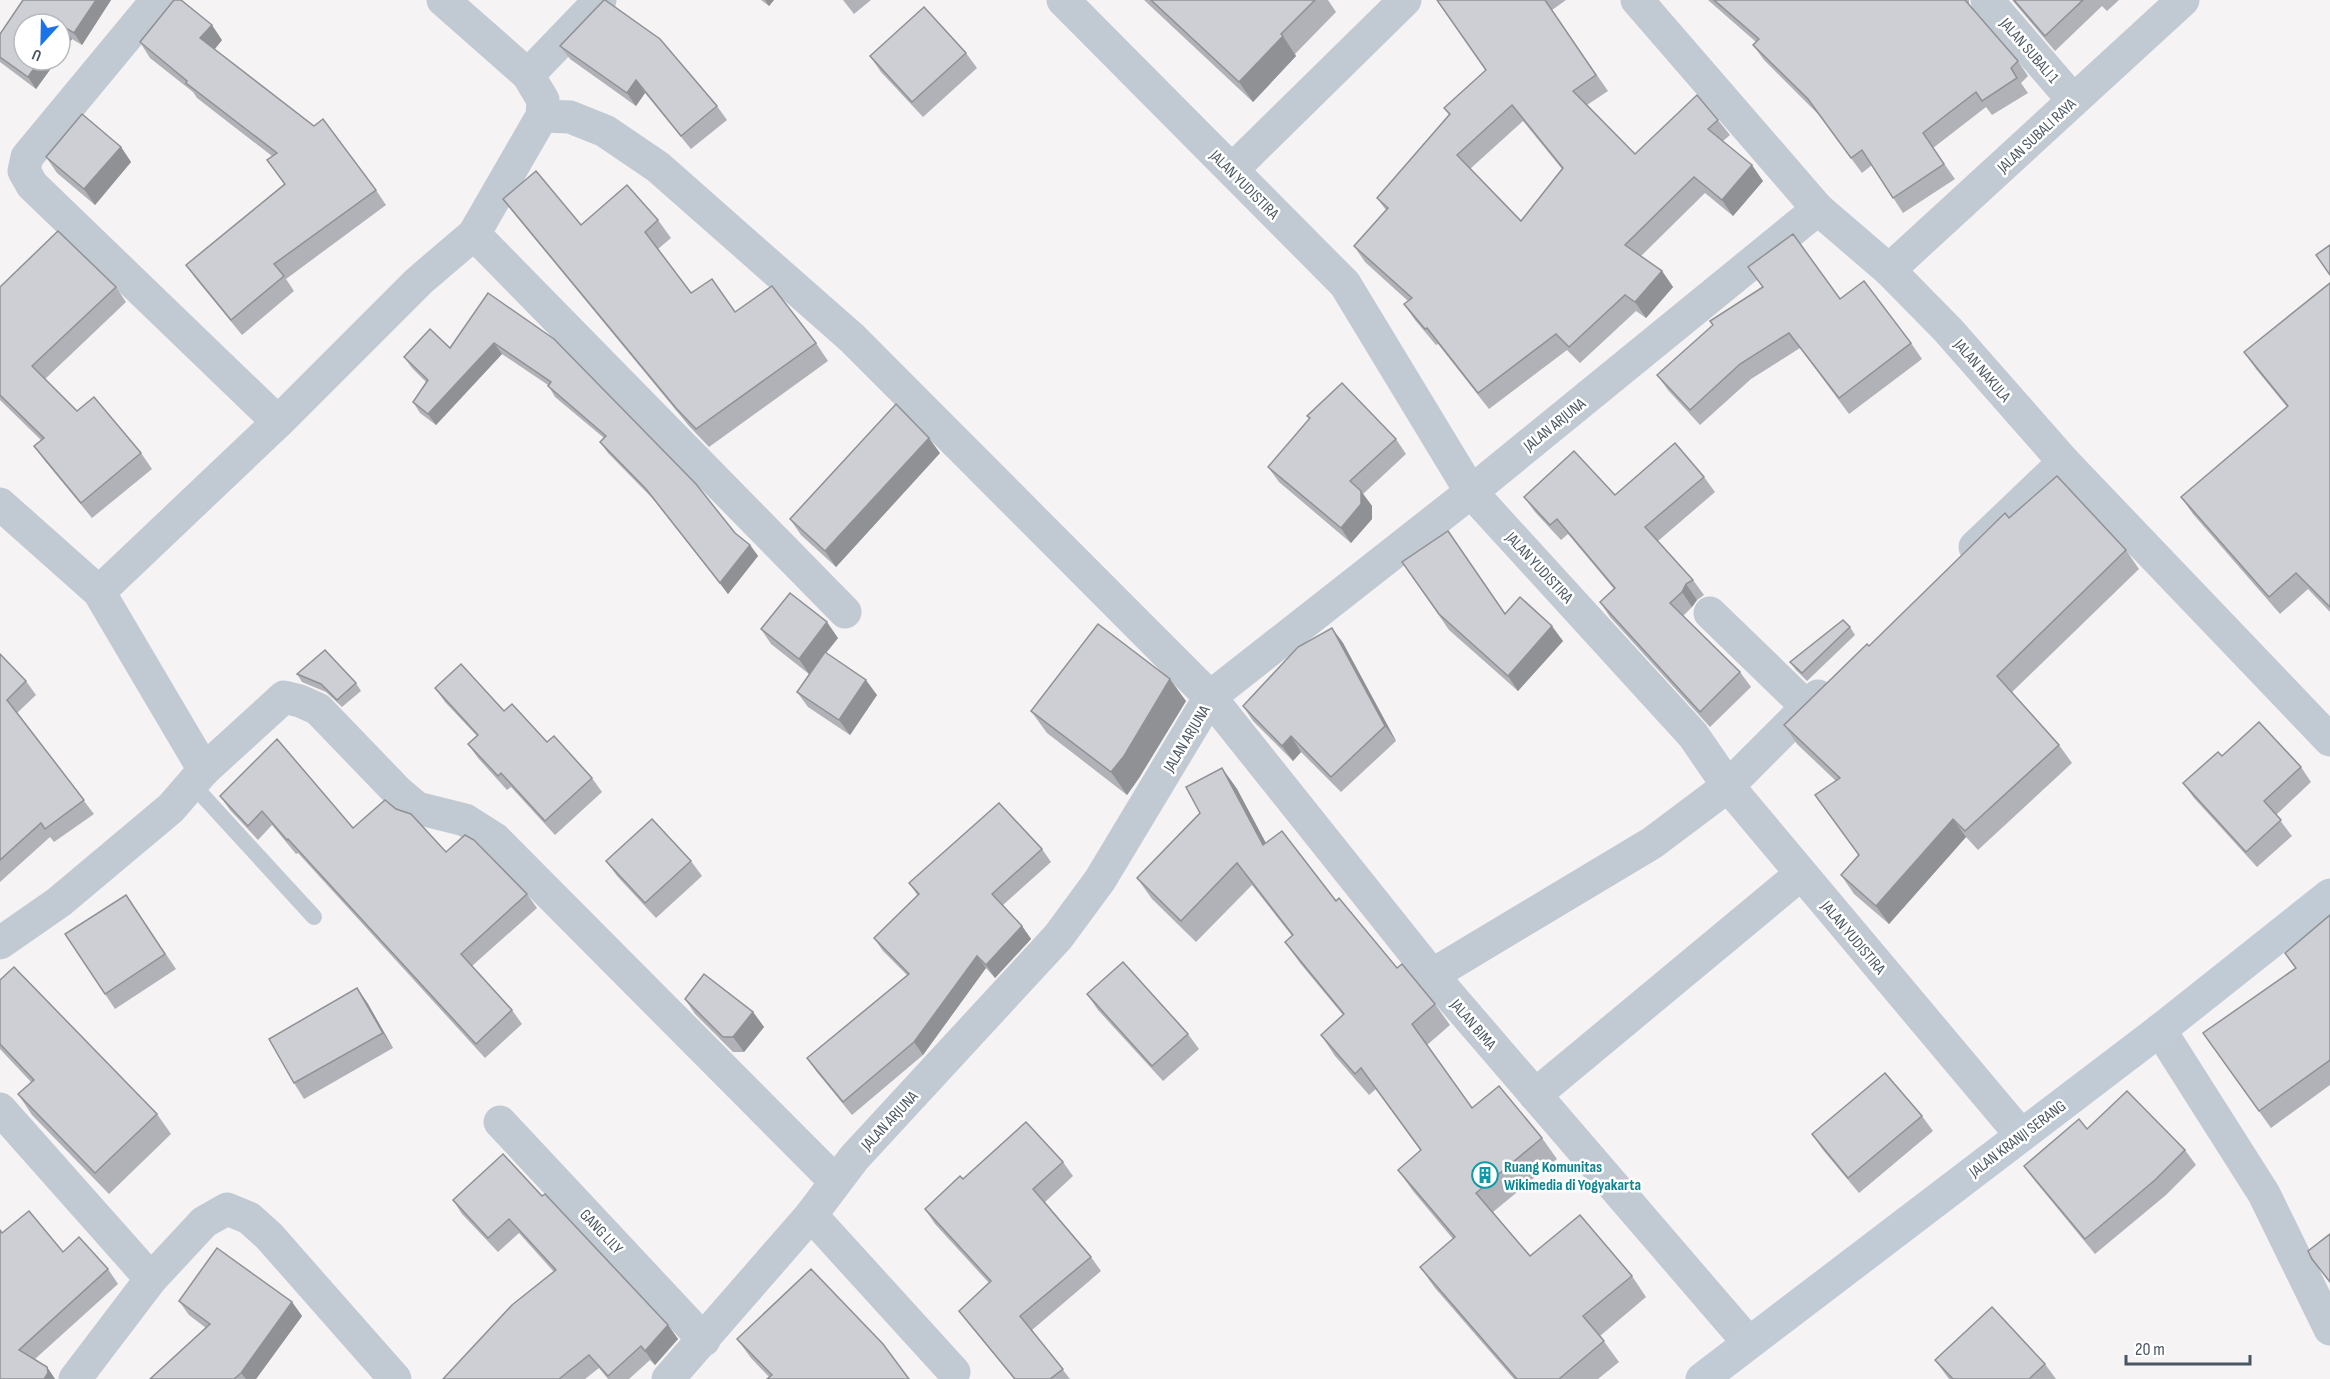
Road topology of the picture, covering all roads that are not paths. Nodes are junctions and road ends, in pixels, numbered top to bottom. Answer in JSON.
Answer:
{"nodes":[{"id":1,"x":157,"y":0,"type":"edge"},
{"id":2,"x":443,"y":0,"type":"edge"},
{"id":3,"x":600,"y":0,"type":"edge"},
{"id":4,"x":1063,"y":0,"type":"edge"},
{"id":5,"x":1405,"y":0,"type":"edge"},
{"id":6,"x":1637,"y":0,"type":"edge"},
{"id":7,"x":1987,"y":0,"type":"edge"},
{"id":8,"x":2183,"y":0,"type":"edge"},
{"id":9,"x":528,"y":75,"type":"junction"},
{"id":10,"x":2073,"y":100,"type":"junction"},
{"id":11,"x":542,"y":116,"type":"junction"},
{"id":12,"x":1232,"y":170,"type":"junction"},
{"id":13,"x":1818,"y":209,"type":"junction"},
{"id":14,"x":474,"y":234,"type":"junction"},
{"id":15,"x":1889,"y":270,"type":"junction"},
{"id":16,"x":278,"y":422,"type":"junction"},
{"id":17,"x":2064,"y":462,"type":"junction"},
{"id":18,"x":1471,"y":492,"type":"junction"},
{"id":19,"x":0,"y":504,"type":"edge"},
{"id":20,"x":1952,"y":568,"type":"edge"},
{"id":21,"x":99,"y":592,"type":"junction"},
{"id":22,"x":845,"y":612,"type":"dead end"},
{"id":23,"x":1710,"y":613,"type":"dead end"},
{"id":24,"x":1841,"y":674,"type":"edge"},
{"id":25,"x":1210,"y":697,"type":"junction"},
{"id":26,"x":1807,"y":707,"type":"junction"},
{"id":27,"x":2330,"y":740,"type":"edge"},
{"id":28,"x":199,"y":778,"type":"junction"},
{"id":29,"x":1728,"y":786,"type":"junction"},
{"id":30,"x":1801,"y":874,"type":"junction"},
{"id":31,"x":2330,"y":895,"type":"edge"},
{"id":32,"x":314,"y":917,"type":"dead end"},
{"id":33,"x":0,"y":943,"type":"edge"},
{"id":34,"x":1432,"y":975,"type":"junction"},
{"id":35,"x":2160,"y":1030,"type":"junction"},
{"id":36,"x":1535,"y":1095,"type":"junction"},
{"id":37,"x":0,"y":1109,"type":"edge"},
{"id":38,"x":500,"y":1122,"type":"dead end"},
{"id":39,"x":2021,"y":1135,"type":"junction"},
{"id":40,"x":835,"y":1181,"type":"junction"},
{"id":41,"x":811,"y":1215,"type":"junction"},
{"id":42,"x":151,"y":1278,"type":"junction"},
{"id":43,"x":2330,"y":1329,"type":"edge"},
{"id":44,"x":704,"y":1340,"type":"junction"},
{"id":45,"x":1748,"y":1342,"type":"junction"},
{"id":46,"x":954,"y":1372,"type":"dead end"},
{"id":47,"x":75,"y":1379,"type":"edge"},
{"id":48,"x":395,"y":1379,"type":"edge"},
{"id":49,"x":668,"y":1379,"type":"edge"},
{"id":50,"x":1702,"y":1379,"type":"edge"}],
"edges":[{"from":1,"to":16,"type":"street"},
{"from":2,"to":9,"type":"street"},
{"from":3,"to":9,"type":"street"},
{"from":4,"to":12,"type":"street","name":"JALAN YUDISTIRA"},
{"from":5,"to":12,"type":"street"},
{"from":6,"to":13,"type":"street","name":"JALAN NAKULA"},
{"from":7,"to":10,"type":"street","name":"JALAN SUBALI 1"},
{"from":8,"to":10,"type":"street","name":"JALAN SUBALI RAYA"},
{"from":9,"to":11,"type":"street"},
{"from":10,"to":15,"type":"street","name":"JALAN SUBALI RAYA"},
{"from":11,"to":14,"type":"street"},
{"from":11,"to":25,"type":"street","name":"JALAN BIMA"},
{"from":12,"to":18,"type":"street","name":"JALAN YUDISTIRA"},
{"from":13,"to":15,"type":"street","name":"JALAN NAKULA"},
{"from":13,"to":18,"type":"street","name":"JALAN ARJUNA"},
{"from":14,"to":16,"type":"street"},
{"from":14,"to":22,"type":"street"},
{"from":15,"to":17,"type":"street","name":"JALAN NAKULA"},
{"from":16,"to":21,"type":"street"},
{"from":17,"to":20,"type":"street"},
{"from":17,"to":27,"type":"street","name":"JALAN NAKULA"},
{"from":18,"to":25,"type":"street","name":"JALAN ARJUNA"},
{"from":18,"to":29,"type":"street","name":"JALAN YUDISTIRA"},
{"from":19,"to":21,"type":"street"},
{"from":21,"to":28,"type":"street"},
{"from":23,"to":26,"type":"street"},
{"from":24,"to":26,"type":"street"},
{"from":25,"to":34,"type":"street","name":"JALAN BIMA"},
{"from":25,"to":40,"type":"street","name":"JALAN ARJUNA"},
{"from":26,"to":29,"type":"street"},
{"from":28,"to":32,"type":"lane"},
{"from":28,"to":33,"type":"street"},
{"from":28,"to":40,"type":"street"},
{"from":29,"to":30,"type":"street","name":"JALAN YUDISTIRA"},
{"from":29,"to":34,"type":"street"},
{"from":30,"to":36,"type":"street"},
{"from":30,"to":39,"type":"street","name":"JALAN YUDISTIRA"},
{"from":31,"to":35,"type":"main road","name":"JALAN KRANJI SERANG"},
{"from":34,"to":36,"type":"street","name":"JALAN BIMA"},
{"from":35,"to":39,"type":"main road","name":"JALAN KRANJI SERANG"},
{"from":35,"to":43,"type":"street"},
{"from":36,"to":45,"type":"street","name":"JALAN BIMA"},
{"from":37,"to":42,"type":"street"},
{"from":38,"to":44,"type":"street","name":"GANG LILY"},
{"from":39,"to":45,"type":"main road","name":"JALAN KRANJI SERANG"},
{"from":40,"to":41,"type":"street","name":"JALAN ARJUNA"},
{"from":41,"to":44,"type":"street","name":"JALAN ARJUNA"},
{"from":41,"to":46,"type":"street"},
{"from":42,"to":47,"type":"street"},
{"from":42,"to":48,"type":"street"},
{"from":44,"to":49,"type":"street","name":"JALAN ARJUNA"},
{"from":45,"to":50,"type":"main road","name":"JALAN KRANJI SERANG"}]}
